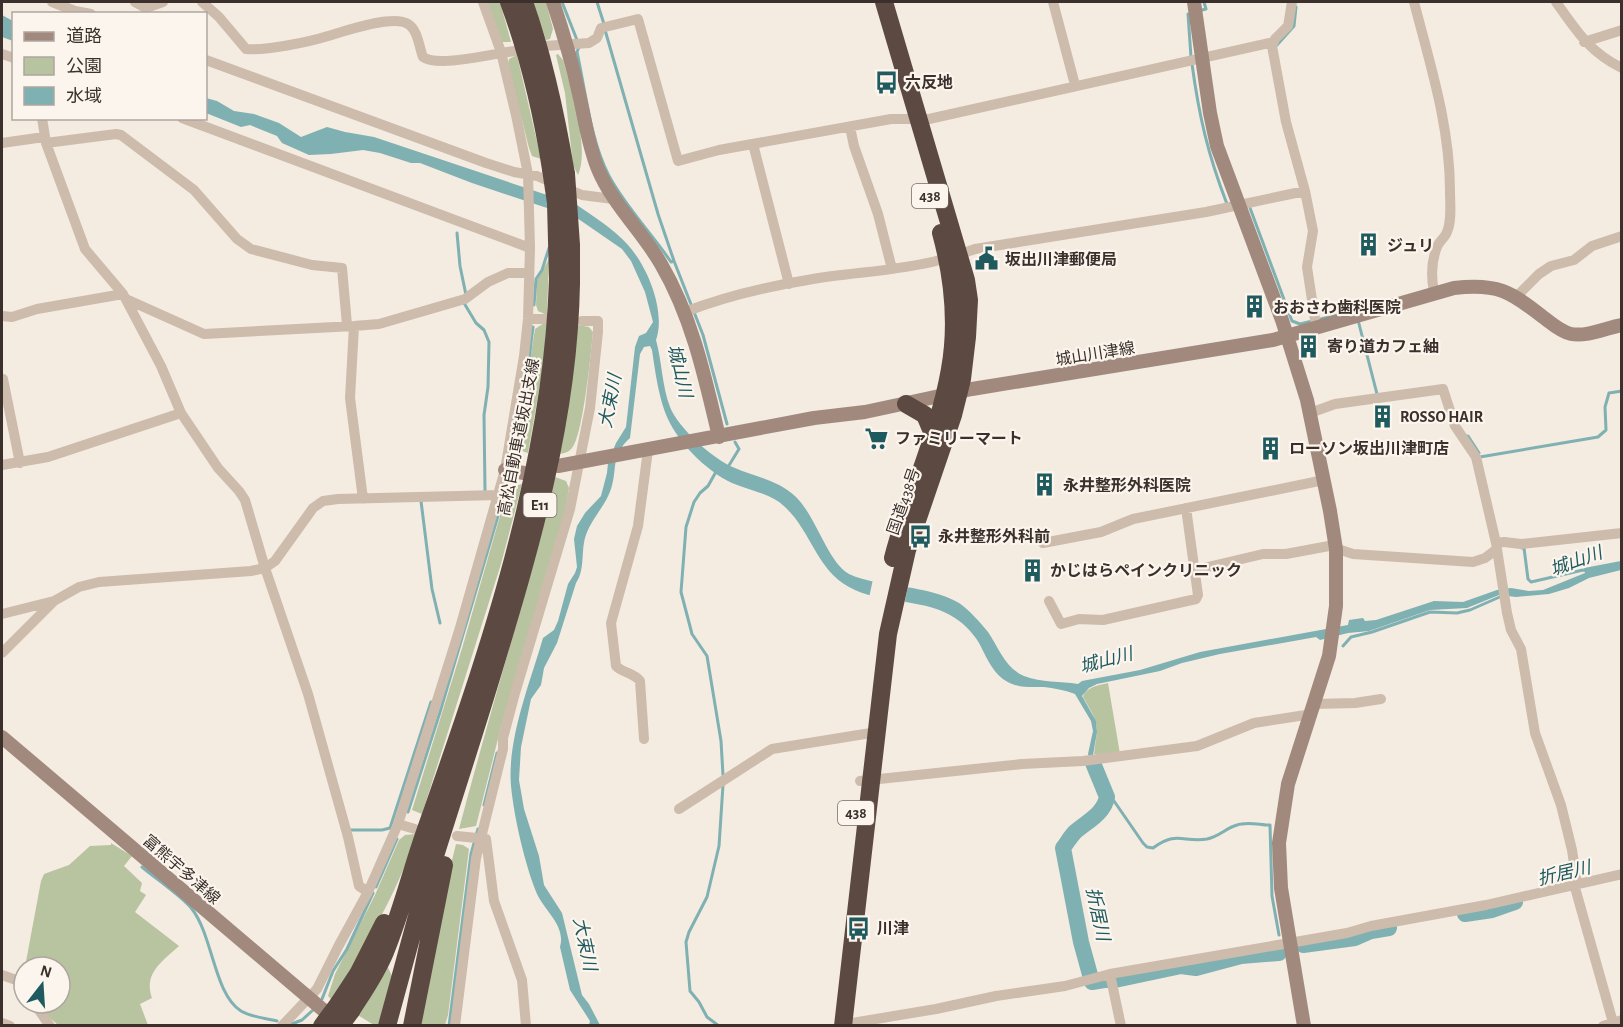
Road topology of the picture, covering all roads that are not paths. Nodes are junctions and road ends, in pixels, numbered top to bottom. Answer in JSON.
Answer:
{"nodes":[{"id":1,"x":135,"y":2,"type":"edge"},
{"id":2,"x":164,"y":2,"type":"edge"},
{"id":3,"x":202,"y":2,"type":"edge"},
{"id":4,"x":483,"y":2,"type":"edge"},
{"id":5,"x":509,"y":2,"type":"edge"},
{"id":6,"x":524,"y":2,"type":"edge"},
{"id":7,"x":553,"y":2,"type":"edge"},
{"id":8,"x":871,"y":2,"type":"edge"},
{"id":9,"x":884,"y":2,"type":"edge"},
{"id":10,"x":1053,"y":2,"type":"edge"},
{"id":11,"x":1194,"y":2,"type":"edge"},
{"id":12,"x":1292,"y":2,"type":"edge"},
{"id":13,"x":1414,"y":2,"type":"edge"},
{"id":14,"x":1556,"y":2,"type":"edge"},
{"id":15,"x":60,"y":6,"type":"edge"},
{"id":16,"x":80,"y":12,"type":"edge"},
{"id":17,"x":1622,"y":30,"type":"edge"},
{"id":18,"x":1274,"y":42,"type":"junction"},
{"id":19,"x":1584,"y":42,"type":"junction"},
{"id":20,"x":568,"y":45,"type":"junction"},
{"id":21,"x":545,"y":46,"type":"dead end"},
{"id":22,"x":515,"y":51,"type":"dead end"},
{"id":23,"x":501,"y":52,"type":"junction"},
{"id":24,"x":1195,"y":59,"type":"junction"},
{"id":25,"x":207,"y":60,"type":"edge"},
{"id":26,"x":1622,"y":68,"type":"edge"},
{"id":27,"x":1075,"y":85,"type":"junction"},
{"id":28,"x":913,"y":119,"type":"junction"},
{"id":29,"x":42,"y":120,"type":"edge"},
{"id":30,"x":187,"y":120,"type":"edge"},
{"id":31,"x":850,"y":127,"type":"junction"},
{"id":32,"x":45,"y":140,"type":"junction"},
{"id":33,"x":2,"y":143,"type":"edge"},
{"id":34,"x":753,"y":144,"type":"junction"},
{"id":35,"x":558,"y":172,"type":"junction"},
{"id":36,"x":528,"y":176,"type":"junction"},
{"id":37,"x":1305,"y":191,"type":"junction"},
{"id":38,"x":613,"y":199,"type":"junction"},
{"id":39,"x":1238,"y":206,"type":"junction"},
{"id":40,"x":1622,"y":236,"type":"edge"},
{"id":41,"x":530,"y":246,"type":"junction"},
{"id":42,"x":953,"y":256,"type":"junction"},
{"id":43,"x":892,"y":269,"type":"junction"},
{"id":44,"x":529,"y":273,"type":"junction"},
{"id":45,"x":564,"y":281,"type":"junction"},
{"id":46,"x":789,"y":284,"type":"junction"},
{"id":47,"x":1434,"y":292,"type":"junction"},
{"id":48,"x":125,"y":296,"type":"junction"},
{"id":49,"x":1517,"y":296,"type":"junction"},
{"id":50,"x":691,"y":310,"type":"junction"},
{"id":51,"x":2,"y":316,"type":"edge"},
{"id":52,"x":528,"y":318,"type":"junction"},
{"id":53,"x":547,"y":319,"type":"dead end"},
{"id":54,"x":582,"y":321,"type":"dead end"},
{"id":55,"x":1315,"y":323,"type":"junction"},
{"id":56,"x":1622,"y":325,"type":"edge"},
{"id":57,"x":350,"y":326,"type":"junction"},
{"id":58,"x":1286,"y":335,"type":"junction"},
{"id":59,"x":3,"y":379,"type":"dead end"},
{"id":60,"x":952,"y":393,"type":"junction"},
{"id":61,"x":906,"y":404,"type":"junction"},
{"id":62,"x":181,"y":413,"type":"junction"},
{"id":63,"x":1310,"y":413,"type":"junction"},
{"id":64,"x":933,"y":434,"type":"junction"},
{"id":65,"x":712,"y":438,"type":"junction"},
{"id":66,"x":645,"y":450,"type":"junction"},
{"id":67,"x":583,"y":462,"type":"junction"},
{"id":68,"x":20,"y":463,"type":"junction"},
{"id":69,"x":2,"y":465,"type":"edge"},
{"id":70,"x":558,"y":466,"type":"dead end"},
{"id":71,"x":505,"y":470,"type":"junction"},
{"id":72,"x":524,"y":473,"type":"dead end"},
{"id":73,"x":1324,"y":480,"type":"junction"},
{"id":74,"x":498,"y":495,"type":"junction"},
{"id":75,"x":363,"y":499,"type":"junction"},
{"id":76,"x":1186,"y":508,"type":"junction"},
{"id":77,"x":1622,"y":533,"type":"edge"},
{"id":78,"x":1043,"y":543,"type":"dead end"},
{"id":79,"x":1500,"y":544,"type":"junction"},
{"id":80,"x":1336,"y":549,"type":"junction"},
{"id":81,"x":265,"y":568,"type":"junction"},
{"id":82,"x":1195,"y":570,"type":"junction"},
{"id":83,"x":892,"y":583,"type":"junction"},
{"id":84,"x":54,"y":601,"type":"junction"},
{"id":85,"x":1049,"y":601,"type":"dead end"},
{"id":86,"x":2,"y":614,"type":"edge"},
{"id":87,"x":2,"y":653,"type":"edge"},
{"id":88,"x":1381,"y":699,"type":"dead end"},
{"id":89,"x":1313,"y":709,"type":"junction"},
{"id":90,"x":478,"y":720,"type":"junction"},
{"id":91,"x":871,"y":732,"type":"junction"},
{"id":92,"x":2,"y":737,"type":"edge"},
{"id":93,"x":644,"y":739,"type":"dead end"},
{"id":94,"x":865,"y":781,"type":"junction"},
{"id":95,"x":679,"y":809,"type":"dead end"},
{"id":96,"x":398,"y":824,"type":"junction"},
{"id":97,"x":420,"y":832,"type":"junction"},
{"id":98,"x":457,"y":836,"type":"dead end"},
{"id":99,"x":477,"y":838,"type":"junction"},
{"id":100,"x":1622,"y":874,"type":"edge"},
{"id":101,"x":1576,"y":887,"type":"junction"},
{"id":102,"x":368,"y":892,"type":"junction"},
{"id":103,"x":1290,"y":943,"type":"junction"},
{"id":104,"x":1111,"y":978,"type":"junction"},
{"id":105,"x":309,"y":999,"type":"junction"},
{"id":106,"x":914,"y":1013,"type":"junction"},
{"id":107,"x":343,"y":1016,"type":"edge"},
{"id":108,"x":2,"y":1023,"type":"edge"},
{"id":109,"x":1613,"y":1024,"type":"edge"},
{"id":110,"x":842,"y":1025,"type":"edge"},
{"id":111,"x":10,"y":1026,"type":"edge"},
{"id":112,"x":282,"y":1026,"type":"edge"},
{"id":113,"x":322,"y":1026,"type":"edge"},
{"id":114,"x":387,"y":1026,"type":"edge"},
{"id":115,"x":412,"y":1026,"type":"edge"},
{"id":116,"x":455,"y":1026,"type":"edge"},
{"id":117,"x":526,"y":1026,"type":"edge"},
{"id":118,"x":831,"y":1026,"type":"edge"},
{"id":119,"x":916,"y":1026,"type":"edge"},
{"id":120,"x":1121,"y":1026,"type":"edge"},
{"id":121,"x":1304,"y":1026,"type":"edge"}],
"edges":[{"from":1,"to":2,"type":"street"},
{"from":3,"to":23,"type":"street"},
{"from":4,"to":23,"type":"street"},
{"from":5,"to":35,"type":"highway","name":"高松自動車道坂出支線","number":"E11"},
{"from":6,"to":35,"type":"highway","name":"高松自動車道坂出支線","number":"E11"},
{"from":7,"to":20,"type":"main road"},
{"from":8,"to":28,"type":"highway","name":"国道438号","number":"438"},
{"from":9,"to":28,"type":"highway","name":"国道438号","number":"438"},
{"from":10,"to":27,"type":"street"},
{"from":11,"to":24,"type":"main road"},
{"from":12,"to":18,"type":"street"},
{"from":13,"to":47,"type":"street"},
{"from":14,"to":19,"type":"street"},
{"from":15,"to":16,"type":"street"},
{"from":17,"to":19,"type":"street"},
{"from":18,"to":24,"type":"street"},
{"from":18,"to":37,"type":"street"},
{"from":19,"to":26,"type":"street"},
{"from":20,"to":21,"type":"street"},
{"from":20,"to":34,"type":"street"},
{"from":20,"to":38,"type":"main road"},
{"from":22,"to":23,"type":"street"},
{"from":23,"to":36,"type":"street"},
{"from":24,"to":27,"type":"street"},
{"from":24,"to":39,"type":"main road"},
{"from":25,"to":36,"type":"street"},
{"from":27,"to":28,"type":"street"},
{"from":28,"to":31,"type":"street"},
{"from":28,"to":42,"type":"highway","name":"国道438号","number":"438"},
{"from":29,"to":32,"type":"street"},
{"from":30,"to":41,"type":"street"},
{"from":31,"to":34,"type":"street"},
{"from":31,"to":43,"type":"street"},
{"from":32,"to":33,"type":"street"},
{"from":32,"to":48,"type":"street"},
{"from":32,"to":57,"type":"street"},
{"from":34,"to":46,"type":"street"},
{"from":35,"to":45,"type":"highway","name":"高松自動車道坂出支線","number":"E11","bridge":true},
{"from":36,"to":38,"type":"street"},
{"from":36,"to":41,"type":"street"},
{"from":37,"to":39,"type":"street"},
{"from":37,"to":55,"type":"street"},
{"from":38,"to":50,"type":"main road"},
{"from":39,"to":42,"type":"street"},
{"from":39,"to":58,"type":"main road"},
{"from":40,"to":49,"type":"street"},
{"from":41,"to":44,"type":"street"},
{"from":42,"to":43,"type":"street"},
{"from":42,"to":60,"type":"highway","name":"国道438号","number":"438"},
{"from":43,"to":46,"type":"street"},
{"from":44,"to":52,"type":"street"},
{"from":44,"to":57,"type":"street"},
{"from":45,"to":90,"type":"highway","name":"高松自動車道坂出支線","number":"E11"},
{"from":45,"to":97,"type":"highway","name":"高松自動車道坂出支線","number":"E11"},
{"from":46,"to":50,"type":"street"},
{"from":47,"to":49,"type":"main road","name":"城山川津線"},
{"from":47,"to":55,"type":"main road","name":"城山川津線"},
{"from":48,"to":51,"type":"street"},
{"from":48,"to":57,"type":"street"},
{"from":48,"to":62,"type":"street"},
{"from":49,"to":56,"type":"main road","name":"城山川津線"},
{"from":50,"to":65,"type":"main road"},
{"from":52,"to":53,"type":"street"},
{"from":52,"to":71,"type":"street"},
{"from":54,"to":67,"type":"street"},
{"from":55,"to":58,"type":"main road","name":"城山川津線"},
{"from":57,"to":75,"type":"street"},
{"from":58,"to":60,"type":"main road","name":"城山川津線"},
{"from":58,"to":63,"type":"main road"},
{"from":59,"to":68,"type":"street"},
{"from":60,"to":61,"type":"main road","name":"城山川津線"},
{"from":60,"to":64,"type":"highway","name":"国道438号","number":"438"},
{"from":60,"to":83,"type":"highway","name":"国道438号","number":"438"},
{"from":61,"to":64,"type":"highway"},
{"from":61,"to":65,"type":"main road","name":"城山川津線"},
{"from":62,"to":68,"type":"street"},
{"from":62,"to":81,"type":"street"},
{"from":63,"to":73,"type":"main road"},
{"from":63,"to":79,"type":"street"},
{"from":64,"to":83,"type":"highway","name":"国道438号","number":"438"},
{"from":65,"to":66,"type":"main road","name":"城山川津線"},
{"from":66,"to":67,"type":"main road","name":"城山川津線"},
{"from":66,"to":93,"type":"street"},
{"from":67,"to":70,"type":"main road","name":"城山川津線"},
{"from":67,"to":99,"type":"street"},
{"from":68,"to":69,"type":"street"},
{"from":71,"to":72,"type":"main road"},
{"from":71,"to":74,"type":"street"},
{"from":73,"to":76,"type":"street"},
{"from":73,"to":80,"type":"main road"},
{"from":74,"to":75,"type":"street"},
{"from":74,"to":96,"type":"street"},
{"from":75,"to":81,"type":"street"},
{"from":76,"to":78,"type":"street"},
{"from":76,"to":82,"type":"street"},
{"from":77,"to":79,"type":"street"},
{"from":79,"to":80,"type":"street"},
{"from":79,"to":101,"type":"street"},
{"from":80,"to":82,"type":"street"},
{"from":80,"to":89,"type":"main road"},
{"from":81,"to":84,"type":"street"},
{"from":81,"to":102,"type":"street"},
{"from":82,"to":85,"type":"street"},
{"from":83,"to":91,"type":"highway","name":"国道438号","number":"438"},
{"from":84,"to":86,"type":"street"},
{"from":84,"to":87,"type":"street"},
{"from":88,"to":89,"type":"street"},
{"from":89,"to":94,"type":"street"},
{"from":89,"to":103,"type":"main road"},
{"from":90,"to":114,"type":"highway","number":"E11"},
{"from":90,"to":115,"type":"highway"},
{"from":91,"to":94,"type":"highway","name":"国道438号","number":"438"},
{"from":91,"to":95,"type":"street"},
{"from":92,"to":105,"type":"main road","name":"富熊宇多津線"},
{"from":94,"to":110,"type":"highway","name":"国道438号","number":"438"},
{"from":94,"to":118,"type":"highway","name":"国道438号","number":"438"},
{"from":96,"to":97,"type":"street"},
{"from":96,"to":102,"type":"street"},
{"from":97,"to":107,"type":"highway","name":"高松自動車道坂出支線"},
{"from":98,"to":99,"type":"street"},
{"from":99,"to":116,"type":"street"},
{"from":99,"to":117,"type":"street"},
{"from":100,"to":101,"type":"street"},
{"from":101,"to":103,"type":"street"},
{"from":101,"to":109,"type":"street"},
{"from":102,"to":105,"type":"street"},
{"from":103,"to":104,"type":"street"},
{"from":103,"to":121,"type":"main road"},
{"from":104,"to":106,"type":"street"},
{"from":104,"to":120,"type":"street"},
{"from":105,"to":107,"type":"main road","name":"富熊宇多津線"},
{"from":105,"to":112,"type":"street"},
{"from":106,"to":110,"type":"street"},
{"from":106,"to":119,"type":"street"},
{"from":107,"to":113,"type":"highway","name":"高松自動車道坂出支線","bridge":true},
{"from":108,"to":111,"type":"street"}]}
